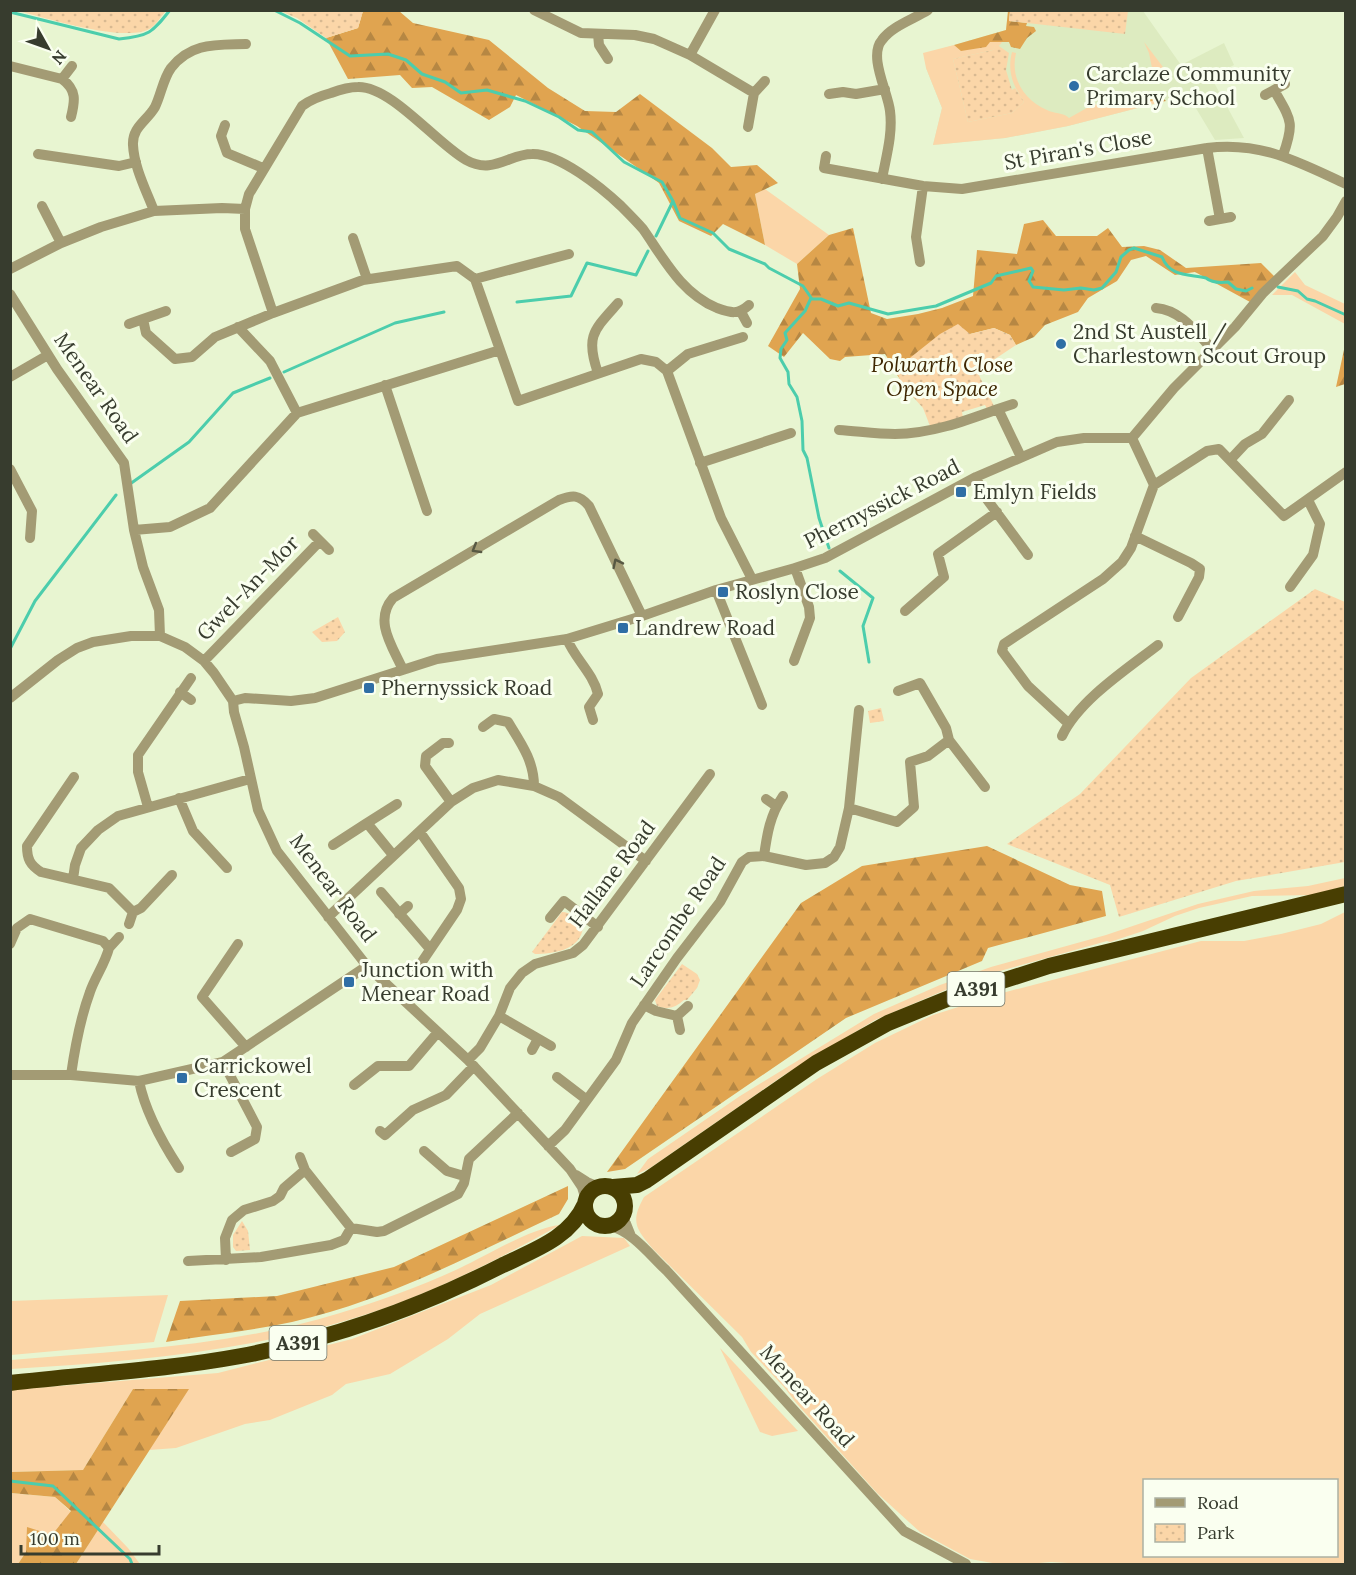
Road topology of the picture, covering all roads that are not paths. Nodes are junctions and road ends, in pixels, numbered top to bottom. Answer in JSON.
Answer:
{"nodes":[{"id":1,"x":534,"y":10,"type":"edge"},
{"id":2,"x":716,"y":10,"type":"edge"},
{"id":3,"x":928,"y":10,"type":"edge"},
{"id":4,"x":598,"y":34,"type":"junction"},
{"id":5,"x":246,"y":44,"type":"dead end"},
{"id":6,"x":690,"y":55,"type":"junction"},
{"id":7,"x":608,"y":59,"type":"dead end"},
{"id":8,"x":10,"y":66,"type":"edge"},
{"id":9,"x":72,"y":66,"type":"dead end"},
{"id":10,"x":62,"y":79,"type":"junction"},
{"id":11,"x":765,"y":81,"type":"dead end"},
{"id":12,"x":1286,"y":84,"type":"dead end"},
{"id":13,"x":885,"y":89,"type":"junction"},
{"id":14,"x":754,"y":93,"type":"junction"},
{"id":15,"x":829,"y":94,"type":"dead end"},
{"id":16,"x":71,"y":117,"type":"dead end"},
{"id":17,"x":225,"y":125,"type":"dead end"},
{"id":18,"x":748,"y":127,"type":"dead end"},
{"id":19,"x":1207,"y":147,"type":"junction"},
{"id":20,"x":38,"y":154,"type":"dead end"},
{"id":21,"x":1283,"y":155,"type":"junction"},
{"id":22,"x":826,"y":156,"type":"dead end"},
{"id":23,"x":136,"y":162,"type":"junction"},
{"id":24,"x":263,"y":168,"type":"junction"},
{"id":25,"x":882,"y":179,"type":"junction"},
{"id":26,"x":1346,"y":184,"type":"edge"},
{"id":27,"x":923,"y":186,"type":"junction"},
{"id":28,"x":1346,"y":201,"type":"edge"},
{"id":29,"x":42,"y":206,"type":"dead end"},
{"id":30,"x":245,"y":209,"type":"junction"},
{"id":31,"x":154,"y":211,"type":"junction"},
{"id":32,"x":1220,"y":219,"type":"dead end"},
{"id":33,"x":353,"y":238,"type":"dead end"},
{"id":34,"x":61,"y":243,"type":"junction"},
{"id":35,"x":569,"y":254,"type":"dead end"},
{"id":36,"x":922,"y":265,"type":"dead end"},
{"id":37,"x":10,"y":269,"type":"edge"},
{"id":38,"x":367,"y":279,"type":"junction"},
{"id":39,"x":476,"y":279,"type":"junction"},
{"id":40,"x":10,"y":294,"type":"edge"},
{"id":41,"x":618,"y":303,"type":"dead end"},
{"id":42,"x":1156,"y":308,"type":"dead end"},
{"id":43,"x":165,"y":311,"type":"dead end"},
{"id":44,"x":273,"y":313,"type":"junction"},
{"id":45,"x":144,"y":320,"type":"junction"},
{"id":46,"x":747,"y":323,"type":"dead end"},
{"id":47,"x":129,"y":324,"type":"dead end"},
{"id":48,"x":238,"y":327,"type":"junction"},
{"id":49,"x":743,"y":337,"type":"dead end"},
{"id":50,"x":1212,"y":349,"type":"junction"},
{"id":51,"x":500,"y":350,"type":"junction"},
{"id":52,"x":48,"y":355,"type":"junction"},
{"id":53,"x":667,"y":371,"type":"junction"},
{"id":54,"x":598,"y":373,"type":"junction"},
{"id":55,"x":10,"y":377,"type":"edge"},
{"id":56,"x":385,"y":385,"type":"junction"},
{"id":57,"x":1288,"y":400,"type":"dead end"},
{"id":58,"x":1012,"y":404,"type":"dead end"},
{"id":59,"x":998,"y":409,"type":"junction"},
{"id":60,"x":297,"y":413,"type":"junction"},
{"id":61,"x":839,"y":430,"type":"dead end"},
{"id":62,"x":791,"y":433,"type":"dead end"},
{"id":63,"x":1132,"y":438,"type":"junction"},
{"id":64,"x":1022,"y":457,"type":"junction"},
{"id":65,"x":1230,"y":460,"type":"junction"},
{"id":66,"x":700,"y":463,"type":"junction"},
{"id":67,"x":10,"y":469,"type":"edge"},
{"id":68,"x":1346,"y":472,"type":"edge"},
{"id":69,"x":976,"y":477,"type":"junction"},
{"id":70,"x":1154,"y":486,"type":"junction"},
{"id":71,"x":1308,"y":500,"type":"junction"},
{"id":72,"x":427,"y":511,"type":"dead end"},
{"id":73,"x":997,"y":512,"type":"junction"},
{"id":74,"x":134,"y":530,"type":"junction"},
{"id":75,"x":1135,"y":536,"type":"junction"},
{"id":76,"x":30,"y":538,"type":"dead end"},
{"id":77,"x":329,"y":550,"type":"dead end"},
{"id":78,"x":1028,"y":555,"type":"dead end"},
{"id":79,"x":795,"y":568,"type":"junction"},
{"id":80,"x":752,"y":579,"type":"junction"},
{"id":81,"x":1290,"y":587,"type":"dead end"},
{"id":82,"x":716,"y":590,"type":"junction"},
{"id":83,"x":905,"y":611,"type":"dead end"},
{"id":84,"x":642,"y":616,"type":"junction"},
{"id":85,"x":1178,"y":617,"type":"dead end"},
{"id":86,"x":160,"y":636,"type":"junction"},
{"id":87,"x":567,"y":639,"type":"junction"},
{"id":88,"x":1158,"y":645,"type":"dead end"},
{"id":89,"x":204,"y":661,"type":"junction"},
{"id":90,"x":794,"y":662,"type":"dead end"},
{"id":91,"x":403,"y":670,"type":"junction"},
{"id":92,"x":191,"y":678,"type":"dead end"},
{"id":93,"x":898,"y":691,"type":"dead end"},
{"id":94,"x":180,"y":692,"type":"junction"},
{"id":95,"x":10,"y":698,"type":"edge"},
{"id":96,"x":191,"y":700,"type":"dead end"},
{"id":97,"x":233,"y":701,"type":"junction"},
{"id":98,"x":762,"y":705,"type":"dead end"},
{"id":99,"x":859,"y":710,"type":"dead end"},
{"id":100,"x":593,"y":720,"type":"dead end"},
{"id":101,"x":1068,"y":723,"type":"junction"},
{"id":102,"x":483,"y":727,"type":"dead end"},
{"id":103,"x":1062,"y":736,"type":"dead end"},
{"id":104,"x":949,"y":740,"type":"junction"},
{"id":105,"x":448,"y":743,"type":"dead end"},
{"id":106,"x":710,"y":774,"type":"dead end"},
{"id":107,"x":74,"y":777,"type":"dead end"},
{"id":108,"x":250,"y":779,"type":"junction"},
{"id":109,"x":534,"y":786,"type":"junction"},
{"id":110,"x":66,"y":788,"type":"junction"},
{"id":111,"x":985,"y":788,"type":"dead end"},
{"id":112,"x":76,"y":795,"type":"dead end"},
{"id":113,"x":783,"y":796,"type":"dead end"},
{"id":114,"x":179,"y":798,"type":"junction"},
{"id":115,"x":766,"y":799,"type":"dead end"},
{"id":116,"x":451,"y":802,"type":"junction"},
{"id":117,"x":397,"y":804,"type":"dead end"},
{"id":118,"x":776,"y":806,"type":"junction"},
{"id":119,"x":148,"y":807,"type":"junction"},
{"id":120,"x":849,"y":808,"type":"junction"},
{"id":121,"x":367,"y":823,"type":"junction"},
{"id":122,"x":420,"y":832,"type":"junction"},
{"id":123,"x":333,"y":845,"type":"dead end"},
{"id":124,"x":393,"y":855,"type":"junction"},
{"id":125,"x":764,"y":856,"type":"junction"},
{"id":126,"x":646,"y":861,"type":"junction"},
{"id":127,"x":227,"y":868,"type":"dead end"},
{"id":128,"x":172,"y":875,"type":"dead end"},
{"id":129,"x":73,"y":879,"type":"junction"},
{"id":130,"x":381,"y":892,"type":"dead end"},
{"id":131,"x":1346,"y":894,"type":"edge"},
{"id":132,"x":408,"y":906,"type":"dead end"},
{"id":133,"x":133,"y":912,"type":"junction"},
{"id":134,"x":399,"y":914,"type":"junction"},
{"id":135,"x":328,"y":917,"type":"junction"},
{"id":136,"x":550,"y":918,"type":"dead end"},
{"id":137,"x":129,"y":924,"type":"dead end"},
{"id":138,"x":598,"y":927,"type":"junction"},
{"id":139,"x":119,"y":937,"type":"dead end"},
{"id":140,"x":10,"y":944,"type":"edge"},
{"id":141,"x":238,"y":944,"type":"dead end"},
{"id":142,"x":109,"y":948,"type":"junction"},
{"id":143,"x":430,"y":949,"type":"junction"},
{"id":144,"x":367,"y":966,"type":"junction"},
{"id":145,"x":413,"y":975,"type":"dead end"},
{"id":146,"x":645,"y":1005,"type":"junction"},
{"id":147,"x":688,"y":1006,"type":"dead end"},
{"id":148,"x":499,"y":1016,"type":"junction"},
{"id":149,"x":677,"y":1016,"type":"junction"},
{"id":150,"x":680,"y":1030,"type":"dead end"},
{"id":151,"x":438,"y":1032,"type":"junction"},
{"id":152,"x":538,"y":1039,"type":"junction"},
{"id":153,"x":551,"y":1046,"type":"dead end"},
{"id":154,"x":246,"y":1047,"type":"junction"},
{"id":155,"x":532,"y":1050,"type":"dead end"},
{"id":156,"x":223,"y":1062,"type":"junction"},
{"id":157,"x":471,"y":1063,"type":"junction"},
{"id":158,"x":10,"y":1075,"type":"edge"},
{"id":159,"x":71,"y":1075,"type":"junction"},
{"id":160,"x":138,"y":1081,"type":"junction"},
{"id":161,"x":560,"y":1084,"type":"dead end"},
{"id":162,"x":354,"y":1085,"type":"dead end"},
{"id":163,"x":587,"y":1100,"type":"junction"},
{"id":164,"x":518,"y":1113,"type":"junction"},
{"id":165,"x":385,"y":1136,"type":"dead end"},
{"id":166,"x":548,"y":1146,"type":"junction"},
{"id":167,"x":424,"y":1151,"type":"dead end"},
{"id":168,"x":231,"y":1152,"type":"dead end"},
{"id":169,"x":300,"y":1157,"type":"dead end"},
{"id":170,"x":179,"y":1167,"type":"dead end"},
{"id":171,"x":304,"y":1170,"type":"junction"},
{"id":172,"x":575,"y":1175,"type":"junction"},
{"id":173,"x":464,"y":1176,"type":"junction"},
{"id":174,"x":647,"y":1180,"type":"junction"},
{"id":175,"x":606,"y":1187,"type":"junction"},
{"id":176,"x":585,"y":1202,"type":"junction"},
{"id":177,"x":625,"y":1210,"type":"junction"},
{"id":178,"x":605,"y":1226,"type":"junction"},
{"id":179,"x":351,"y":1228,"type":"junction"},
{"id":180,"x":566,"y":1232,"type":"junction"},
{"id":181,"x":631,"y":1236,"type":"junction"},
{"id":182,"x":226,"y":1260,"type":"junction"},
{"id":183,"x":188,"y":1261,"type":"dead end"},
{"id":184,"x":10,"y":1383,"type":"edge"},
{"id":185,"x":966,"y":1564,"type":"edge"}],
"edges":[{"from":1,"to":4,"type":"street"},
{"from":2,"to":6,"type":"street"},
{"from":3,"to":13,"type":"street"},
{"from":4,"to":6,"type":"street"},
{"from":4,"to":7,"type":"street"},
{"from":5,"to":23,"type":"street"},
{"from":6,"to":14,"type":"street"},
{"from":8,"to":10,"type":"street"},
{"from":9,"to":10,"type":"street"},
{"from":10,"to":16,"type":"street"},
{"from":11,"to":14,"type":"street"},
{"from":12,"to":21,"type":"street"},
{"from":13,"to":15,"type":"street"},
{"from":13,"to":25,"type":"street"},
{"from":14,"to":18,"type":"street"},
{"from":17,"to":24,"type":"street"},
{"from":19,"to":21,"type":"street","name":"St Piran's Close"},
{"from":19,"to":27,"type":"street","name":"St Piran's Close"},
{"from":19,"to":32,"type":"street"},
{"from":20,"to":23,"type":"street"},
{"from":21,"to":26,"type":"street","name":"St Piran's Close"},
{"from":22,"to":25,"type":"street","name":"St Piran's Close"},
{"from":23,"to":31,"type":"street"},
{"from":24,"to":30,"type":"street"},
{"from":24,"to":46,"type":"street"},
{"from":25,"to":27,"type":"street","name":"St Piran's Close"},
{"from":27,"to":36,"type":"street"},
{"from":28,"to":50,"type":"street"},
{"from":29,"to":34,"type":"street"},
{"from":30,"to":31,"type":"street"},
{"from":30,"to":44,"type":"street"},
{"from":31,"to":34,"type":"street"},
{"from":33,"to":38,"type":"street"},
{"from":34,"to":37,"type":"street"},
{"from":35,"to":39,"type":"street"},
{"from":38,"to":39,"type":"street"},
{"from":38,"to":44,"type":"street"},
{"from":39,"to":51,"type":"street"},
{"from":40,"to":52,"type":"street","name":"Menear Road"},
{"from":41,"to":54,"type":"street"},
{"from":42,"to":50,"type":"street"},
{"from":43,"to":45,"type":"street"},
{"from":44,"to":48,"type":"street"},
{"from":45,"to":47,"type":"street"},
{"from":45,"to":48,"type":"street"},
{"from":48,"to":60,"type":"street"},
{"from":49,"to":53,"type":"street"},
{"from":50,"to":63,"type":"street"},
{"from":51,"to":54,"type":"street"},
{"from":51,"to":56,"type":"street"},
{"from":52,"to":55,"type":"street"},
{"from":52,"to":74,"type":"street","name":"Menear Road"},
{"from":53,"to":54,"type":"street"},
{"from":53,"to":66,"type":"street"},
{"from":56,"to":60,"type":"street"},
{"from":56,"to":72,"type":"street"},
{"from":57,"to":65,"type":"street"},
{"from":58,"to":59,"type":"street"},
{"from":59,"to":61,"type":"street"},
{"from":59,"to":64,"type":"street"},
{"from":60,"to":74,"type":"street"},
{"from":62,"to":66,"type":"street"},
{"from":63,"to":64,"type":"street","name":"Phernyssick Road"},
{"from":63,"to":70,"type":"street"},
{"from":64,"to":69,"type":"street","name":"Phernyssick Road"},
{"from":65,"to":70,"type":"street"},
{"from":65,"to":71,"type":"street"},
{"from":66,"to":80,"type":"street"},
{"from":67,"to":76,"type":"street"},
{"from":68,"to":71,"type":"street"},
{"from":69,"to":73,"type":"street"},
{"from":69,"to":79,"type":"street","name":"Phernyssick Road"},
{"from":70,"to":75,"type":"street"},
{"from":71,"to":81,"type":"street"},
{"from":73,"to":78,"type":"street"},
{"from":73,"to":83,"type":"street"},
{"from":74,"to":86,"type":"street","name":"Menear Road"},
{"from":75,"to":85,"type":"street"},
{"from":75,"to":101,"type":"street"},
{"from":77,"to":89,"type":"street","name":"Gwel-An-Mor"},
{"from":79,"to":80,"type":"street","name":"Phernyssick Road"},
{"from":79,"to":90,"type":"street"},
{"from":80,"to":82,"type":"street","name":"Phernyssick Road"},
{"from":82,"to":84,"type":"street","name":"Phernyssick Road"},
{"from":82,"to":98,"type":"street"},
{"from":84,"to":87,"type":"street","name":"Phernyssick Road"},
{"from":84,"to":91,"type":"street","one_way":true},
{"from":86,"to":89,"type":"street","name":"Menear Road"},
{"from":86,"to":95,"type":"street"},
{"from":87,"to":91,"type":"street","name":"Phernyssick Road"},
{"from":87,"to":100,"type":"street"},
{"from":88,"to":101,"type":"street"},
{"from":89,"to":97,"type":"street","name":"Menear Road"},
{"from":91,"to":97,"type":"street","name":"Phernyssick Road"},
{"from":92,"to":94,"type":"street"},
{"from":93,"to":104,"type":"street"},
{"from":94,"to":96,"type":"street"},
{"from":94,"to":119,"type":"street"},
{"from":97,"to":108,"type":"street","name":"Menear Road"},
{"from":99,"to":120,"type":"street"},
{"from":101,"to":103,"type":"street"},
{"from":102,"to":109,"type":"street"},
{"from":104,"to":111,"type":"street"},
{"from":104,"to":120,"type":"street"},
{"from":105,"to":116,"type":"street"},
{"from":106,"to":126,"type":"street","name":"Hallane Road"},
{"from":107,"to":110,"type":"street"},
{"from":108,"to":114,"type":"street"},
{"from":108,"to":135,"type":"street","name":"Menear Road"},
{"from":109,"to":116,"type":"street"},
{"from":109,"to":126,"type":"street"},
{"from":110,"to":112,"type":"street"},
{"from":110,"to":129,"type":"street"},
{"from":113,"to":118,"type":"street"},
{"from":114,"to":119,"type":"street"},
{"from":114,"to":127,"type":"street"},
{"from":115,"to":118,"type":"street"},
{"from":116,"to":122,"type":"street"},
{"from":117,"to":121,"type":"street"},
{"from":118,"to":125,"type":"street"},
{"from":119,"to":129,"type":"street"},
{"from":120,"to":125,"type":"street"},
{"from":121,"to":123,"type":"street"},
{"from":121,"to":124,"type":"street"},
{"from":122,"to":124,"type":"street"},
{"from":122,"to":143,"type":"street"},
{"from":124,"to":135,"type":"street"},
{"from":125,"to":146,"type":"street","name":"Larcombe Road"},
{"from":126,"to":138,"type":"street","name":"Hallane Road"},
{"from":128,"to":133,"type":"street"},
{"from":129,"to":133,"type":"street"},
{"from":130,"to":134,"type":"street"},
{"from":131,"to":174,"type":"highway","number":"A391"},
{"from":132,"to":134,"type":"street"},
{"from":133,"to":137,"type":"street"},
{"from":134,"to":143,"type":"street"},
{"from":135,"to":144,"type":"street","name":"Menear Road"},
{"from":136,"to":138,"type":"street"},
{"from":138,"to":148,"type":"street","name":"Hallane Road"},
{"from":139,"to":142,"type":"street"},
{"from":140,"to":142,"type":"street"},
{"from":141,"to":154,"type":"street"},
{"from":142,"to":159,"type":"street"},
{"from":143,"to":145,"type":"street"},
{"from":144,"to":151,"type":"street","name":"Menear Road"},
{"from":144,"to":154,"type":"street"},
{"from":146,"to":149,"type":"street"},
{"from":146,"to":163,"type":"street","name":"Larcombe Road"},
{"from":147,"to":149,"type":"street"},
{"from":148,"to":152,"type":"street"},
{"from":148,"to":157,"type":"street","name":"Hallane Road"},
{"from":149,"to":150,"type":"street"},
{"from":151,"to":157,"type":"street","name":"Menear Road"},
{"from":151,"to":162,"type":"street"},
{"from":152,"to":153,"type":"street"},
{"from":152,"to":155,"type":"street"},
{"from":154,"to":156,"type":"street"},
{"from":156,"to":160,"type":"street"},
{"from":156,"to":168,"type":"street"},
{"from":157,"to":164,"type":"street","name":"Menear Road"},
{"from":157,"to":165,"type":"street","name":"Hallane Road"},
{"from":158,"to":159,"type":"street"},
{"from":159,"to":160,"type":"street"},
{"from":160,"to":170,"type":"street"},
{"from":161,"to":163,"type":"street"},
{"from":163,"to":166,"type":"street","name":"Larcombe Road"},
{"from":164,"to":166,"type":"street","name":"Menear Road"},
{"from":164,"to":173,"type":"street"},
{"from":166,"to":172,"type":"street","name":"Menear Road"},
{"from":167,"to":173,"type":"street"},
{"from":169,"to":171,"type":"street"},
{"from":171,"to":179,"type":"street"},
{"from":171,"to":182,"type":"street"},
{"from":172,"to":175,"type":"street","name":"Menear Road"},
{"from":172,"to":176,"type":"street","name":"Menear Road"},
{"from":173,"to":179,"type":"street"},
{"from":174,"to":175,"type":"highway","number":"A391"},
{"from":174,"to":177,"type":"highway","number":"A391"},
{"from":175,"to":176,"type":"highway"},
{"from":175,"to":177,"type":"highway"},
{"from":176,"to":178,"type":"highway"},
{"from":176,"to":180,"type":"highway","number":"A391"},
{"from":177,"to":178,"type":"highway"},
{"from":177,"to":181,"type":"street"},
{"from":178,"to":180,"type":"highway","number":"A391"},
{"from":178,"to":181,"type":"street","name":"Menear Road"},
{"from":179,"to":182,"type":"street"},
{"from":180,"to":184,"type":"highway","number":"A391"},
{"from":181,"to":185,"type":"street","name":"Menear Road"},
{"from":182,"to":183,"type":"street"}]}
